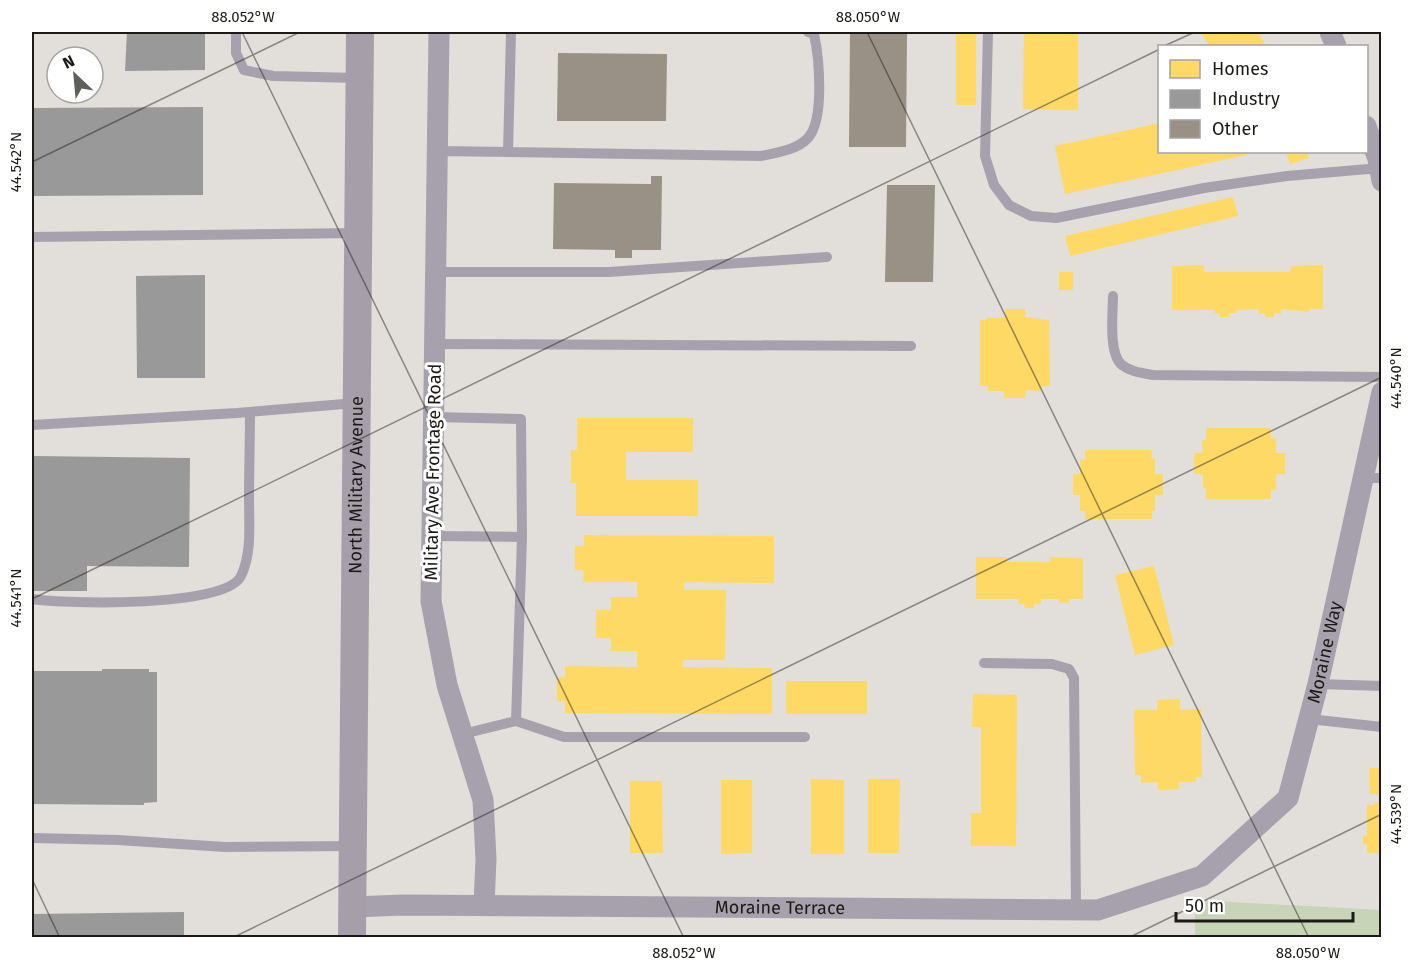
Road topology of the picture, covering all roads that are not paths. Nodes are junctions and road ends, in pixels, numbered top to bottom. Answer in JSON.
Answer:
{"nodes":[{"id":1,"x":236,"y":32,"type":"edge"},
{"id":2,"x":360,"y":32,"type":"edge"},
{"id":3,"x":440,"y":32,"type":"edge"},
{"id":4,"x":511,"y":32,"type":"edge"},
{"id":5,"x":808,"y":32,"type":"edge"},
{"id":6,"x":988,"y":32,"type":"edge"},
{"id":7,"x":360,"y":78,"type":"junction"},
{"id":8,"x":1373,"y":134,"type":"edge"},
{"id":9,"x":438,"y":151,"type":"junction"},
{"id":10,"x":508,"y":152,"type":"junction"},
{"id":11,"x":1381,"y":175,"type":"edge"},
{"id":12,"x":358,"y":232,"type":"junction"},
{"id":13,"x":32,"y":237,"type":"edge"},
{"id":14,"x":827,"y":257,"type":"dead end"},
{"id":15,"x":436,"y":272,"type":"junction"},
{"id":16,"x":1113,"y":296,"type":"dead end"},
{"id":17,"x":435,"y":344,"type":"junction"},
{"id":18,"x":911,"y":346,"type":"dead end"},
{"id":19,"x":1382,"y":377,"type":"edge"},
{"id":20,"x":1381,"y":394,"type":"edge"},
{"id":21,"x":357,"y":403,"type":"junction"},
{"id":22,"x":250,"y":412,"type":"junction"},
{"id":23,"x":434,"y":417,"type":"junction"},
{"id":24,"x":32,"y":425,"type":"edge"},
{"id":25,"x":1372,"y":478,"type":"edge"},
{"id":26,"x":432,"y":536,"type":"junction"},
{"id":27,"x":522,"y":537,"type":"junction"},
{"id":28,"x":32,"y":599,"type":"edge"},
{"id":29,"x":984,"y":663,"type":"dead end"},
{"id":30,"x":1318,"y":684,"type":"junction"},
{"id":31,"x":1382,"y":686,"type":"edge"},
{"id":32,"x":1309,"y":719,"type":"junction"},
{"id":33,"x":516,"y":721,"type":"junction"},
{"id":34,"x":1382,"y":727,"type":"edge"},
{"id":35,"x":463,"y":734,"type":"junction"},
{"id":36,"x":805,"y":737,"type":"dead end"},
{"id":37,"x":32,"y":837,"type":"edge"},
{"id":38,"x":352,"y":846,"type":"junction"},
{"id":39,"x":1202,"y":876,"type":"joint"},
{"id":40,"x":484,"y":905,"type":"junction"},
{"id":41,"x":352,"y":907,"type":"junction"},
{"id":42,"x":1076,"y":910,"type":"junction"},
{"id":43,"x":352,"y":938,"type":"edge"}],
"edges":[{"from":1,"to":7,"type":"lane"},
{"from":2,"to":7,"type":"main road","name":"North Military Avenue"},
{"from":3,"to":9,"type":"street","name":"Military Ave Frontage Road"},
{"from":4,"to":10,"type":"lane"},
{"from":5,"to":10,"type":"lane"},
{"from":6,"to":11,"type":"lane"},
{"from":7,"to":12,"type":"main road","name":"North Military Avenue"},
{"from":8,"to":11,"type":"street"},
{"from":9,"to":10,"type":"lane"},
{"from":9,"to":15,"type":"street","name":"Military Ave Frontage Road"},
{"from":12,"to":13,"type":"lane"},
{"from":12,"to":21,"type":"main road","name":"North Military Avenue"},
{"from":14,"to":15,"type":"lane"},
{"from":15,"to":17,"type":"street","name":"Military Ave Frontage Road"},
{"from":16,"to":19,"type":"lane"},
{"from":17,"to":18,"type":"lane"},
{"from":17,"to":23,"type":"street","name":"Military Ave Frontage Road"},
{"from":20,"to":25,"type":"street","name":"Moraine Way"},
{"from":21,"to":22,"type":"lane"},
{"from":21,"to":38,"type":"main road","name":"North Military Avenue"},
{"from":22,"to":24,"type":"lane"},
{"from":22,"to":28,"type":"lane"},
{"from":23,"to":26,"type":"street","name":"Military Ave Frontage Road"},
{"from":23,"to":27,"type":"lane"},
{"from":25,"to":30,"type":"street","name":"Moraine Way"},
{"from":26,"to":27,"type":"lane"},
{"from":26,"to":35,"type":"street","name":"Military Ave Frontage Road"},
{"from":27,"to":33,"type":"lane"},
{"from":29,"to":42,"type":"lane"},
{"from":30,"to":31,"type":"lane"},
{"from":30,"to":32,"type":"street","name":"Moraine Way"},
{"from":32,"to":34,"type":"lane"},
{"from":32,"to":39,"type":"street","name":"Moraine Way"},
{"from":33,"to":35,"type":"lane"},
{"from":33,"to":36,"type":"lane"},
{"from":35,"to":40,"type":"street","name":"Military Ave Frontage Road"},
{"from":37,"to":38,"type":"lane"},
{"from":38,"to":41,"type":"main road","name":"North Military Avenue"},
{"from":39,"to":42,"type":"street","name":"Moraine Terrace"},
{"from":40,"to":41,"type":"street","name":"Moraine Terrace"},
{"from":40,"to":42,"type":"street","name":"Moraine Terrace"},
{"from":41,"to":43,"type":"main road","name":"North Military Avenue"}]}
